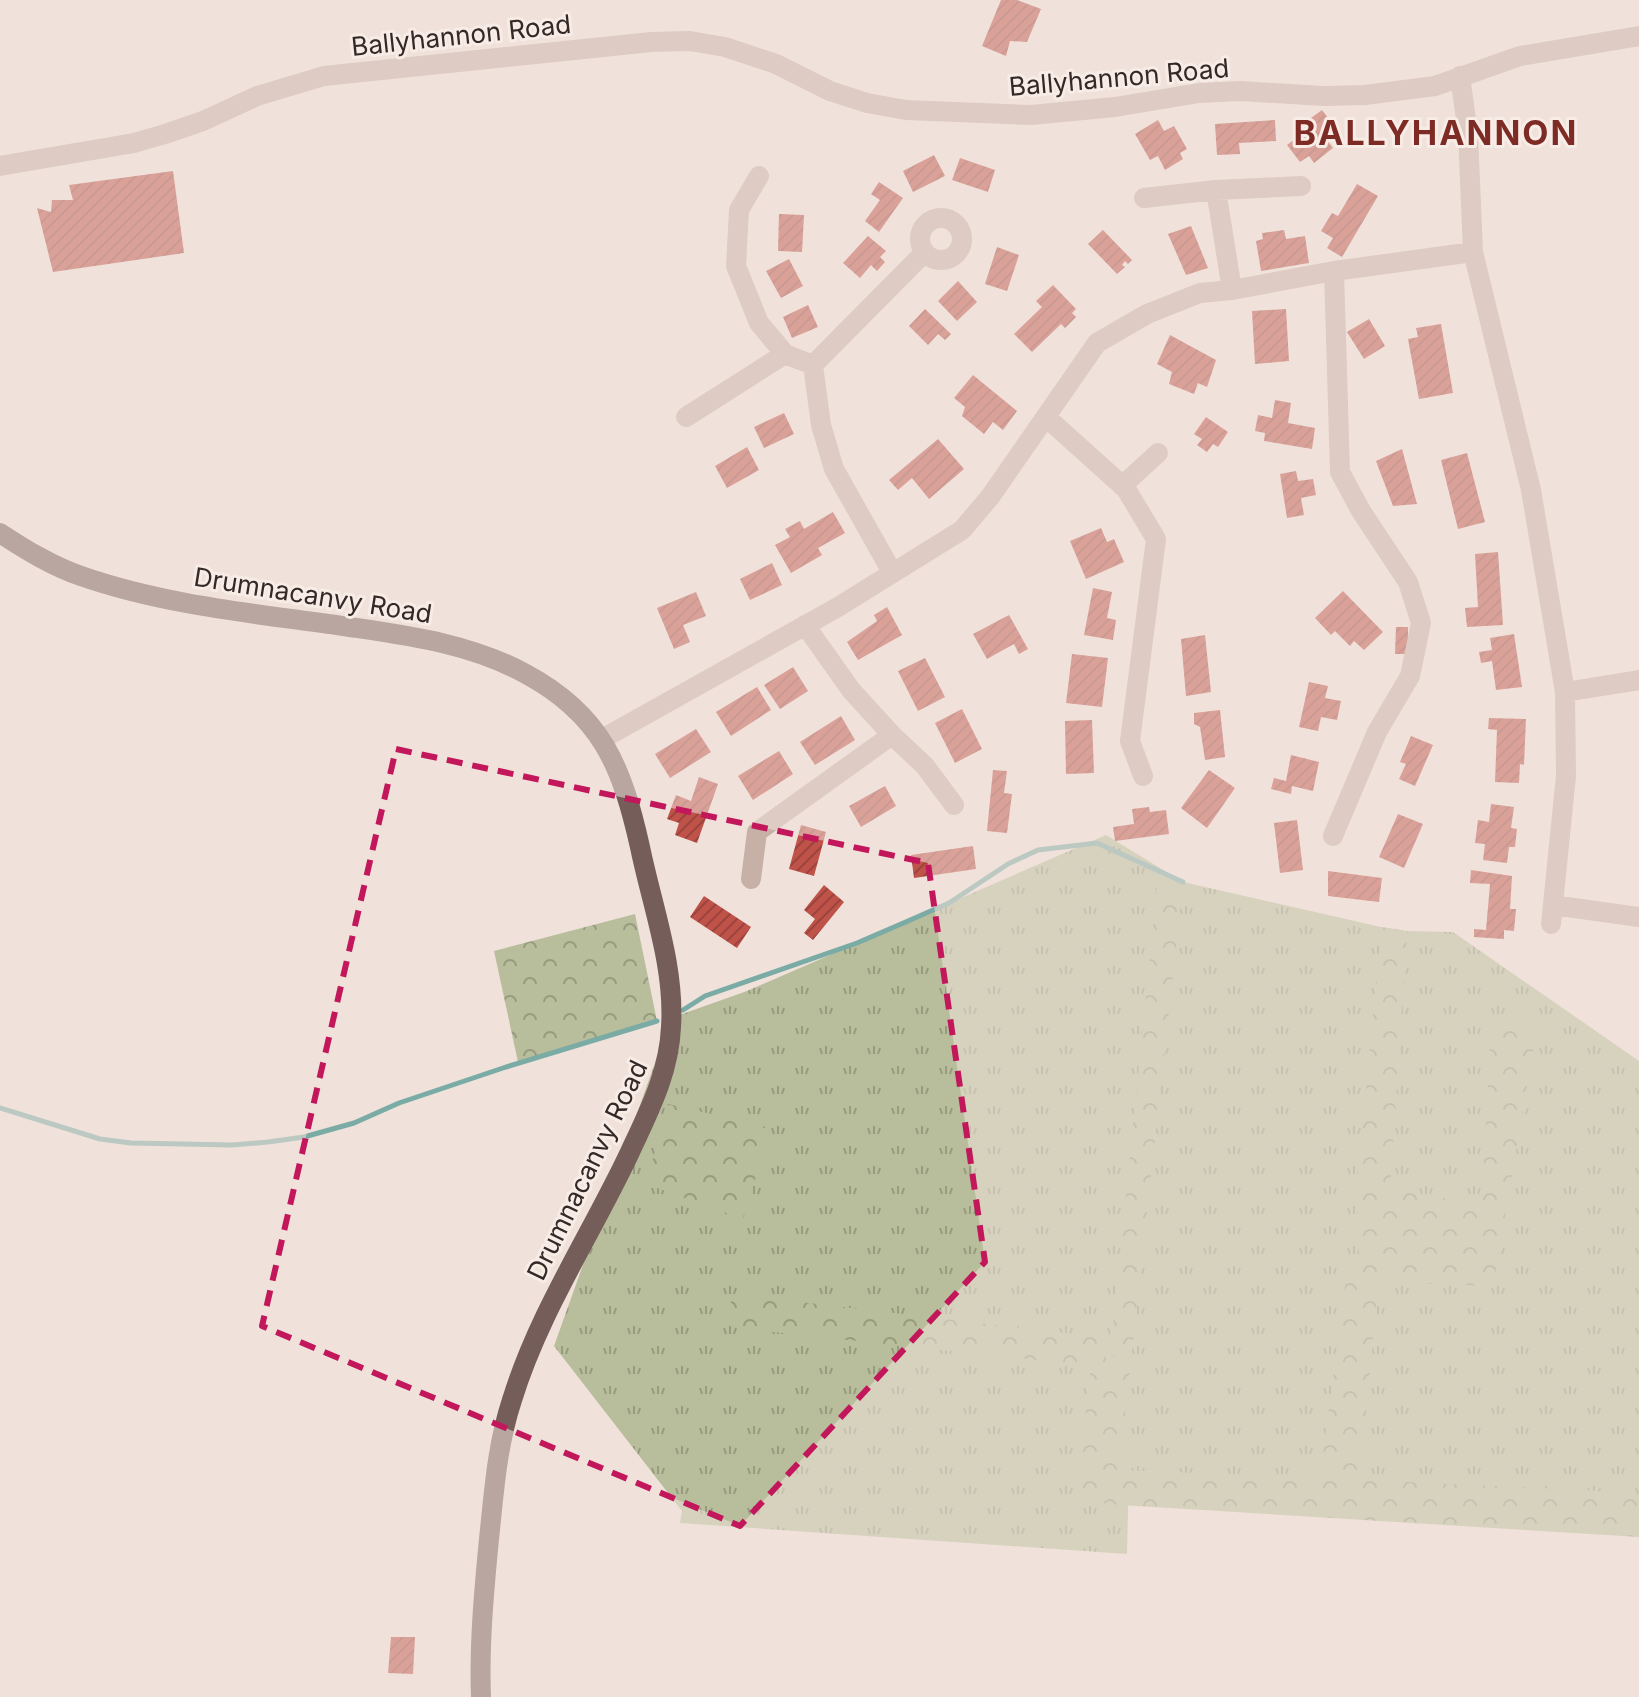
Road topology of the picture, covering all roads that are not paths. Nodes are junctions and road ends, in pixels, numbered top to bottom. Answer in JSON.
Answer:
{"nodes":[{"id":1,"x":1639,"y":36,"type":"edge"},
{"id":2,"x":1460,"y":76,"type":"junction"},
{"id":3,"x":0,"y":166,"type":"edge"},
{"id":4,"x":759,"y":176,"type":"dead end"},
{"id":5,"x":1301,"y":186,"type":"dead end"},
{"id":6,"x":1216,"y":190,"type":"junction"},
{"id":7,"x":1144,"y":198,"type":"dead end"},
{"id":8,"x":925,"y":252,"type":"dead end"},
{"id":9,"x":1473,"y":252,"type":"junction"},
{"id":10,"x":1334,"y":271,"type":"junction"},
{"id":11,"x":1232,"y":290,"type":"junction"},
{"id":12,"x":785,"y":354,"type":"junction"},
{"id":13,"x":813,"y":365,"type":"junction"},
{"id":14,"x":686,"y":417,"type":"dead end"},
{"id":15,"x":1046,"y":417,"type":"junction"},
{"id":16,"x":1158,"y":453,"type":"dead end"},
{"id":17,"x":1122,"y":486,"type":"junction"},
{"id":18,"x":0,"y":533,"type":"edge"},
{"id":19,"x":892,"y":572,"type":"junction"},
{"id":20,"x":805,"y":625,"type":"junction"},
{"id":21,"x":1639,"y":680,"type":"edge"},
{"id":22,"x":1565,"y":692,"type":"junction"},
{"id":23,"x":892,"y":735,"type":"junction"},
{"id":24,"x":602,"y":739,"type":"junction"},
{"id":25,"x":1143,"y":776,"type":"dead end"},
{"id":26,"x":954,"y":805,"type":"dead end"},
{"id":27,"x":1333,"y":836,"type":"dead end"},
{"id":28,"x":751,"y":879,"type":"dead end"},
{"id":29,"x":1639,"y":917,"type":"edge"},
{"id":30,"x":481,"y":1697,"type":"edge"}],
"edges":[{"from":1,"to":2,"type":"street","name":"Ballyhannon Road"},
{"from":2,"to":3,"type":"street","name":"Ballyhannon Road"},
{"from":2,"to":9,"type":"street"},
{"from":4,"to":12,"type":"street"},
{"from":5,"to":6,"type":"street"},
{"from":6,"to":7,"type":"street"},
{"from":6,"to":11,"type":"street"},
{"from":8,"to":13,"type":"street"},
{"from":9,"to":10,"type":"street"},
{"from":9,"to":22,"type":"street"},
{"from":10,"to":11,"type":"street"},
{"from":10,"to":27,"type":"street"},
{"from":11,"to":15,"type":"street"},
{"from":12,"to":13,"type":"street"},
{"from":12,"to":14,"type":"street"},
{"from":13,"to":19,"type":"street"},
{"from":15,"to":17,"type":"street"},
{"from":15,"to":19,"type":"street"},
{"from":16,"to":17,"type":"street"},
{"from":17,"to":25,"type":"street"},
{"from":18,"to":24,"type":"main road","name":"Drumnacanvy Road"},
{"from":19,"to":20,"type":"street"},
{"from":20,"to":23,"type":"street"},
{"from":20,"to":24,"type":"street"},
{"from":21,"to":22,"type":"street"},
{"from":22,"to":29,"type":"street"},
{"from":23,"to":26,"type":"street"},
{"from":23,"to":28,"type":"street"},
{"from":24,"to":30,"type":"main road","name":"Drumnacanvy Road"}]}
